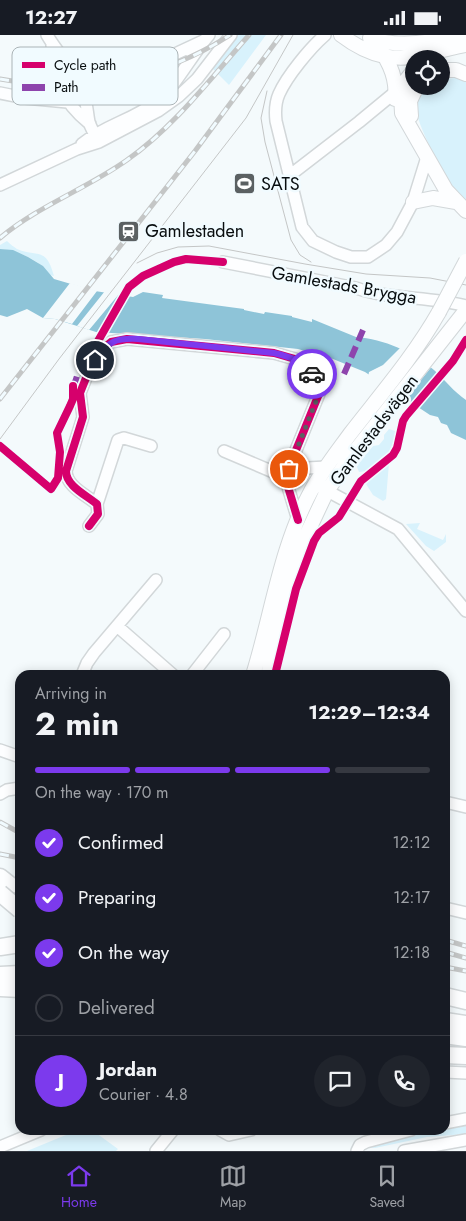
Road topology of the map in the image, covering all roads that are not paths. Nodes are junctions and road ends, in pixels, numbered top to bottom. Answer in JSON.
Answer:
{"nodes":[{"id":1,"x":230,"y":35,"type":"edge"},
{"id":2,"x":325,"y":35,"type":"edge"},
{"id":3,"x":341,"y":35,"type":"edge"},
{"id":4,"x":456,"y":36,"type":"edge"},
{"id":5,"x":207,"y":37,"type":"edge"},
{"id":6,"x":366,"y":37,"type":"edge"},
{"id":7,"x":466,"y":45,"type":"edge"},
{"id":8,"x":449,"y":50,"type":"edge"},
{"id":9,"x":178,"y":52,"type":"edge"},
{"id":10,"x":450,"y":53,"type":"edge"},
{"id":11,"x":385,"y":56,"type":"junction"},
{"id":12,"x":466,"y":57,"type":"edge"},
{"id":13,"x":405,"y":59,"type":"edge"},
{"id":14,"x":450,"y":70,"type":"edge"},
{"id":15,"x":466,"y":74,"type":"edge"},
{"id":16,"x":178,"y":76,"type":"edge"},
{"id":17,"x":405,"y":86,"type":"edge"},
{"id":18,"x":405,"y":88,"type":"edge"},
{"id":19,"x":405,"y":89,"type":"edge"},
{"id":20,"x":408,"y":95,"type":"edge"},
{"id":21,"x":178,"y":97,"type":"edge"},
{"id":22,"x":70,"y":105,"type":"edge"},
{"id":23,"x":87,"y":105,"type":"edge"},
{"id":24,"x":153,"y":105,"type":"edge"},
{"id":25,"x":166,"y":105,"type":"edge"},
{"id":26,"x":412,"y":129,"type":"junction"},
{"id":27,"x":94,"y":133,"type":"junction"},
{"id":28,"x":427,"y":157,"type":"junction"},
{"id":29,"x":289,"y":176,"type":"junction"},
{"id":30,"x":0,"y":185,"type":"edge"},
{"id":31,"x":413,"y":202,"type":"junction"},
{"id":32,"x":461,"y":207,"type":"edge"},
{"id":33,"x":466,"y":261,"type":"edge"},
{"id":34,"x":223,"y":262,"type":"dead end"},
{"id":35,"x":466,"y":310,"type":"edge"},
{"id":36,"x":151,"y":446,"type":"dead end"},
{"id":37,"x":224,"y":451,"type":"dead end"},
{"id":38,"x":326,"y":467,"type":"junction"},
{"id":39,"x":287,"y":473,"type":"junction"},
{"id":40,"x":321,"y":487,"type":"junction"},
{"id":41,"x":97,"y":504,"type":"junction"},
{"id":42,"x":298,"y":520,"type":"junction"},
{"id":43,"x":89,"y":526,"type":"dead end"},
{"id":44,"x":156,"y":579,"type":"dead end"},
{"id":45,"x":466,"y":611,"type":"edge"},
{"id":46,"x":117,"y":627,"type":"junction"},
{"id":47,"x":224,"y":634,"type":"dead end"},
{"id":48,"x":84,"y":670,"type":"edge"},
{"id":49,"x":167,"y":670,"type":"edge"},
{"id":50,"x":196,"y":670,"type":"edge"},
{"id":51,"x":254,"y":670,"type":"edge"},
{"id":52,"x":269,"y":670,"type":"edge"},
{"id":53,"x":0,"y":751,"type":"edge"},
{"id":54,"x":15,"y":756,"type":"edge"},
{"id":55,"x":15,"y":789,"type":"edge"},
{"id":56,"x":0,"y":794,"type":"edge"},
{"id":57,"x":450,"y":803,"type":"edge"},
{"id":58,"x":466,"y":807,"type":"edge"},
{"id":59,"x":0,"y":877,"type":"edge"},
{"id":60,"x":15,"y":889,"type":"edge"},
{"id":61,"x":0,"y":893,"type":"edge"},
{"id":62,"x":15,"y":905,"type":"edge"},
{"id":63,"x":450,"y":909,"type":"edge"},
{"id":64,"x":466,"y":913,"type":"edge"},
{"id":65,"x":15,"y":945,"type":"edge"},
{"id":66,"x":0,"y":947,"type":"edge"},
{"id":67,"x":15,"y":964,"type":"edge"},
{"id":68,"x":0,"y":965,"type":"edge"},
{"id":69,"x":15,"y":974,"type":"edge"},
{"id":70,"x":0,"y":975,"type":"edge"},
{"id":71,"x":0,"y":988,"type":"edge"},
{"id":72,"x":15,"y":989,"type":"edge"},
{"id":73,"x":450,"y":997,"type":"edge"},
{"id":74,"x":466,"y":1001,"type":"edge"},
{"id":75,"x":450,"y":1009,"type":"edge"},
{"id":76,"x":466,"y":1012,"type":"edge"},
{"id":77,"x":450,"y":1022,"type":"edge"},
{"id":78,"x":466,"y":1024,"type":"edge"},
{"id":79,"x":450,"y":1036,"type":"edge"},
{"id":80,"x":466,"y":1038,"type":"edge"},
{"id":81,"x":450,"y":1046,"type":"edge"},
{"id":82,"x":466,"y":1048,"type":"edge"},
{"id":83,"x":450,"y":1055,"type":"edge"},
{"id":84,"x":466,"y":1056,"type":"edge"},
{"id":85,"x":450,"y":1072,"type":"edge"},
{"id":86,"x":466,"y":1073,"type":"edge"},
{"id":87,"x":466,"y":1119,"type":"edge"},
{"id":88,"x":450,"y":1122,"type":"edge"},
{"id":89,"x":29,"y":1135,"type":"edge"},
{"id":90,"x":170,"y":1135,"type":"edge"},
{"id":91,"x":393,"y":1135,"type":"edge"},
{"id":92,"x":466,"y":1140,"type":"edge"},
{"id":93,"x":0,"y":1147,"type":"edge"},
{"id":94,"x":156,"y":1151,"type":"edge"},
{"id":95,"x":357,"y":1151,"type":"edge"},
{"id":96,"x":404,"y":1151,"type":"edge"}],
"edges":[{"from":1,"to":21,"type":"street"},
{"from":2,"to":29,"type":"street"},
{"from":3,"to":11,"type":"main road"},
{"from":4,"to":6,"type":"main road"},
{"from":5,"to":9,"type":"street"},
{"from":5,"to":16,"type":"street"},
{"from":6,"to":11,"type":"main road"},
{"from":7,"to":8,"type":"main road"},
{"from":10,"to":12,"type":"main road"},
{"from":11,"to":13,"type":"main road"},
{"from":11,"to":17,"type":"main road"},
{"from":14,"to":15,"type":"main road"},
{"from":18,"to":29,"type":"street"},
{"from":19,"to":26,"type":"main road"},
{"from":20,"to":26,"type":"main road"},
{"from":22,"to":27,"type":"street"},
{"from":23,"to":27,"type":"street"},
{"from":24,"to":27,"type":"street"},
{"from":25,"to":27,"type":"street"},
{"from":26,"to":28,"type":"main road"},
{"from":27,"to":30,"type":"street"},
{"from":28,"to":31,"type":"street"},
{"from":28,"to":32,"type":"main road"},
{"from":29,"to":31,"type":"street"},
{"from":31,"to":32,"type":"main road"},
{"from":33,"to":38,"type":"main road","name":"Gamlestadsvägen","bridge":true},
{"from":34,"to":35,"type":"street","name":"Gamlestads Brygga"},
{"from":35,"to":40,"type":"main road","name":"Gamlestadsvägen"},
{"from":36,"to":41,"type":"street"},
{"from":37,"to":39,"type":"street"},
{"from":38,"to":39,"type":"street","name":"Gamlestadsvägen"},
{"from":38,"to":40,"type":"main road","name":"Gamlestadsvägen"},
{"from":39,"to":41,"type":"street"},
{"from":39,"to":42,"type":"street"},
{"from":40,"to":42,"type":"main road","name":"Gamlestadsvägen"},
{"from":40,"to":45,"type":"street"},
{"from":40,"to":52,"type":"main road","name":"Gamlestadsvägen"},
{"from":41,"to":43,"type":"street"},
{"from":42,"to":51,"type":"main road","name":"Gamlestadsvägen"},
{"from":44,"to":46,"type":"street"},
{"from":46,"to":48,"type":"street"},
{"from":46,"to":49,"type":"street"},
{"from":47,"to":50,"type":"street"},
{"from":53,"to":54,"type":"street"},
{"from":55,"to":56,"type":"street"},
{"from":57,"to":58,"type":"street"},
{"from":59,"to":60,"type":"highway"},
{"from":61,"to":62,"type":"highway","bridge":true},
{"from":63,"to":64,"type":"street"},
{"from":65,"to":66,"type":"highway"},
{"from":67,"to":68,"type":"highway"},
{"from":69,"to":70,"type":"highway"},
{"from":71,"to":72,"type":"highway"},
{"from":73,"to":74,"type":"highway"},
{"from":75,"to":76,"type":"highway"},
{"from":77,"to":78,"type":"highway"},
{"from":79,"to":80,"type":"highway"},
{"from":81,"to":82,"type":"highway"},
{"from":83,"to":84,"type":"highway"},
{"from":85,"to":86,"type":"street"},
{"from":87,"to":88,"type":"street"},
{"from":89,"to":93,"type":"street"},
{"from":90,"to":94,"type":"street"},
{"from":91,"to":95,"type":"street"},
{"from":92,"to":96,"type":"street"}]}
